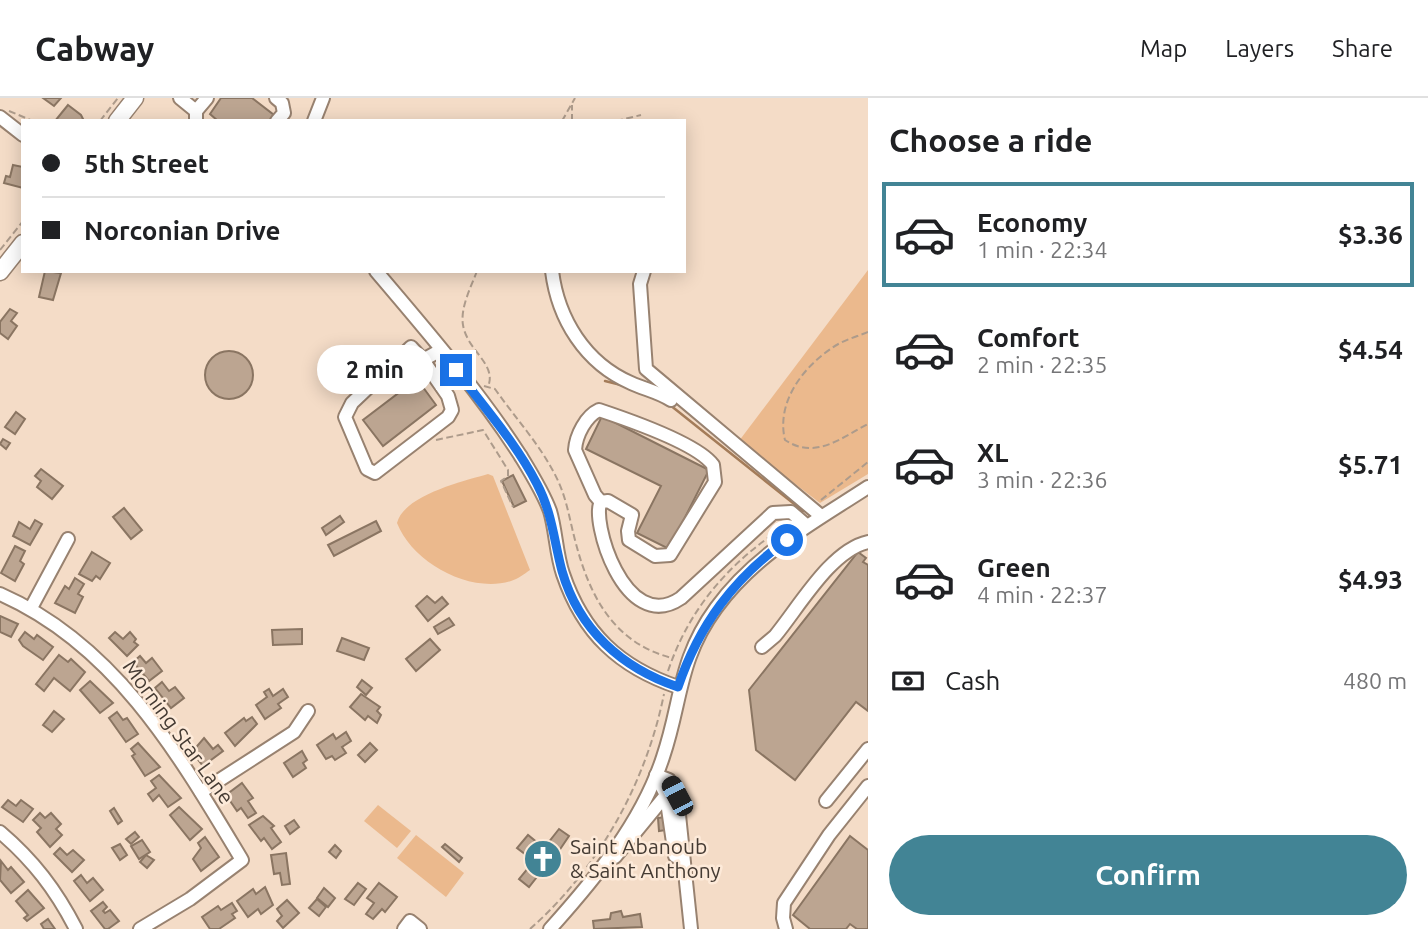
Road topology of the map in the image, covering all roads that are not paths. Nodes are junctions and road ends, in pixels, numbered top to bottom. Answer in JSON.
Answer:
{"nodes":[{"id":1,"x":135,"y":98,"type":"edge"},
{"id":2,"x":180,"y":98,"type":"edge"},
{"id":3,"x":207,"y":98,"type":"edge"},
{"id":4,"x":276,"y":98,"type":"edge"},
{"id":5,"x":323,"y":98,"type":"edge"},
{"id":6,"x":2,"y":112,"type":"edge"},
{"id":7,"x":196,"y":116,"type":"edge"},
{"id":8,"x":119,"y":119,"type":"edge"},
{"id":9,"x":279,"y":119,"type":"edge"},
{"id":10,"x":315,"y":119,"type":"edge"},
{"id":11,"x":21,"y":133,"type":"edge"},
{"id":12,"x":21,"y":246,"type":"edge"},
{"id":13,"x":0,"y":272,"type":"edge"},
{"id":14,"x":378,"y":273,"type":"edge"},
{"id":15,"x":553,"y":273,"type":"edge"},
{"id":16,"x":643,"y":273,"type":"edge"},
{"id":17,"x":441,"y":350,"type":"junction"},
{"id":18,"x":423,"y":360,"type":"junction"},
{"id":19,"x":732,"y":443,"type":"junction"},
{"id":20,"x":868,"y":486,"type":"edge"},
{"id":21,"x":601,"y":502,"type":"junction"},
{"id":22,"x":821,"y":516,"type":"junction"},
{"id":23,"x":806,"y":525,"type":"junction"},
{"id":24,"x":68,"y":539,"type":"dead end"},
{"id":25,"x":868,"y":542,"type":"edge"},
{"id":26,"x":0,"y":594,"type":"edge"},
{"id":27,"x":31,"y":608,"type":"junction"},
{"id":28,"x":762,"y":647,"type":"dead end"},
{"id":29,"x":678,"y":687,"type":"junction"},
{"id":30,"x":308,"y":712,"type":"dead end"},
{"id":31,"x":868,"y":749,"type":"edge"},
{"id":32,"x":656,"y":775,"type":"junction"},
{"id":33,"x":868,"y":786,"type":"edge"},
{"id":34,"x":201,"y":792,"type":"junction"},
{"id":35,"x":666,"y":795,"type":"junction"},
{"id":36,"x":826,"y":801,"type":"dead end"},
{"id":37,"x":0,"y":832,"type":"edge"},
{"id":38,"x":605,"y":861,"type":"junction"},
{"id":39,"x":76,"y":929,"type":"edge"},
{"id":40,"x":140,"y":929,"type":"edge"},
{"id":41,"x":404,"y":929,"type":"edge"},
{"id":42,"x":419,"y":929,"type":"edge"},
{"id":43,"x":550,"y":929,"type":"edge"},
{"id":44,"x":686,"y":929,"type":"edge"},
{"id":45,"x":691,"y":929,"type":"edge"},
{"id":46,"x":786,"y":929,"type":"edge"}],
"edges":[{"from":1,"to":8,"type":"main road"},
{"from":2,"to":7,"type":"street"},
{"from":3,"to":7,"type":"street"},
{"from":4,"to":9,"type":"street"},
{"from":5,"to":10,"type":"street"},
{"from":6,"to":11,"type":"street"},
{"from":12,"to":13,"type":"main road"},
{"from":14,"to":17,"type":"street"},
{"from":15,"to":19,"type":"street"},
{"from":16,"to":19,"type":"street"},
{"from":17,"to":18,"type":"street"},
{"from":17,"to":29,"type":"street"},
{"from":18,"to":18,"type":"street"},
{"from":19,"to":22,"type":"street"},
{"from":20,"to":22,"type":"street"},
{"from":21,"to":21,"type":"street"},
{"from":21,"to":23,"type":"street"},
{"from":22,"to":23,"type":"street"},
{"from":23,"to":29,"type":"street"},
{"from":24,"to":27,"type":"street"},
{"from":25,"to":28,"type":"street"},
{"from":26,"to":27,"type":"street","name":"Morning Star Lane"},
{"from":27,"to":34,"type":"street","name":"Morning Star Lane"},
{"from":29,"to":32,"type":"street"},
{"from":30,"to":34,"type":"street"},
{"from":31,"to":36,"type":"street"},
{"from":32,"to":35,"type":"street"},
{"from":32,"to":38,"type":"street"},
{"from":32,"to":45,"type":"street"},
{"from":33,"to":46,"type":"street"},
{"from":34,"to":40,"type":"street","name":"Morning Star Lane"},
{"from":35,"to":38,"type":"street"},
{"from":35,"to":44,"type":"street"},
{"from":37,"to":39,"type":"street"},
{"from":38,"to":43,"type":"street"},
{"from":41,"to":42,"type":"street"}]}
